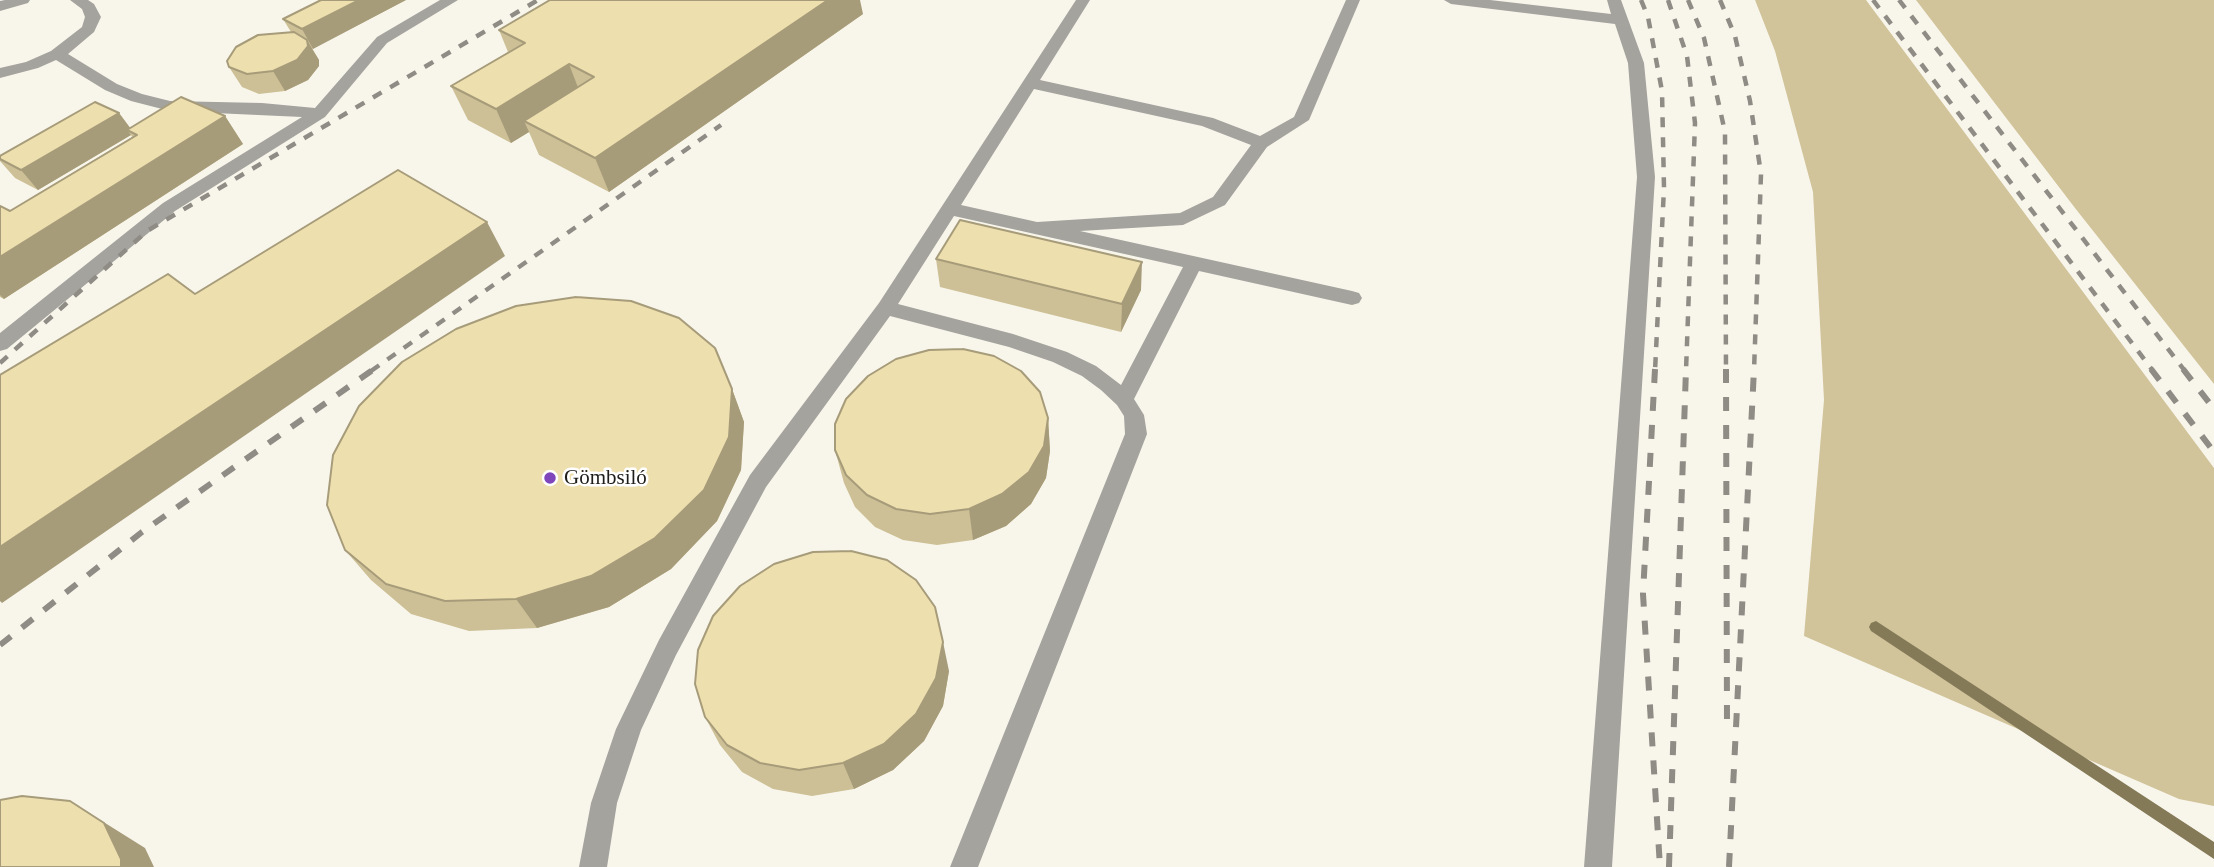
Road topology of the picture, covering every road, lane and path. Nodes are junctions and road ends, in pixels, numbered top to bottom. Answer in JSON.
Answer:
{"nodes":[{"id":1,"x":23,"y":0,"type":"edge"},
{"id":2,"x":77,"y":0,"type":"edge"},
{"id":3,"x":451,"y":0,"type":"edge"},
{"id":4,"x":1083,"y":0,"type":"edge"},
{"id":5,"x":1353,"y":0,"type":"edge"},
{"id":6,"x":1451,"y":0,"type":"edge"},
{"id":7,"x":0,"y":6,"type":"edge"},
{"id":8,"x":1618,"y":10,"type":"edge"},
{"id":9,"x":57,"y":54,"type":"junction"},
{"id":10,"x":0,"y":73,"type":"edge"},
{"id":11,"x":1031,"y":83,"type":"junction"},
{"id":12,"x":318,"y":113,"type":"junction"},
{"id":13,"x":1261,"y":143,"type":"junction"},
{"id":14,"x":950,"y":209,"type":"junction"},
{"id":15,"x":1038,"y":228,"type":"junction"},
{"id":16,"x":1194,"y":263,"type":"junction"},
{"id":17,"x":1352,"y":298,"type":"dead end"},
{"id":18,"x":886,"y":307,"type":"junction"},
{"id":19,"x":0,"y":344,"type":"edge"},
{"id":20,"x":1124,"y":399,"type":"junction"},
{"id":21,"x":593,"y":867,"type":"edge"},
{"id":22,"x":964,"y":867,"type":"edge"},
{"id":23,"x":1598,"y":867,"type":"edge"}],
"edges":[{"from":1,"to":7,"type":"lane"},
{"from":2,"to":9,"type":"lane"},
{"from":3,"to":12,"type":"lane"},
{"from":4,"to":11,"type":"lane"},
{"from":5,"to":13,"type":"lane"},
{"from":6,"to":8,"type":"lane"},
{"from":8,"to":23,"type":"lane"},
{"from":9,"to":10,"type":"lane"},
{"from":9,"to":12,"type":"lane"},
{"from":11,"to":13,"type":"lane"},
{"from":11,"to":14,"type":"lane"},
{"from":12,"to":19,"type":"lane"},
{"from":13,"to":15,"type":"lane"},
{"from":14,"to":15,"type":"lane"},
{"from":14,"to":18,"type":"lane"},
{"from":15,"to":16,"type":"lane"},
{"from":16,"to":17,"type":"lane"},
{"from":16,"to":20,"type":"lane"},
{"from":18,"to":20,"type":"lane"},
{"from":18,"to":21,"type":"lane"},
{"from":20,"to":22,"type":"lane"}]}
